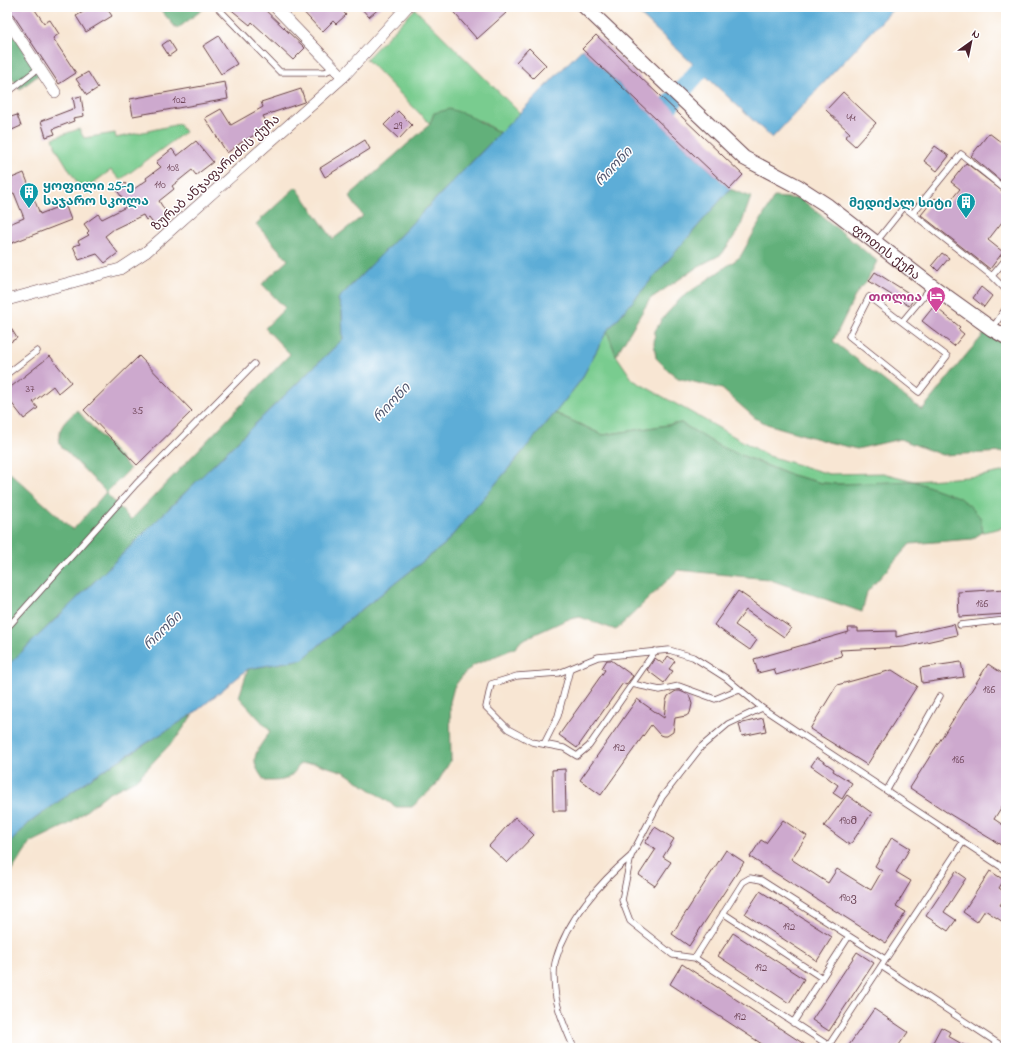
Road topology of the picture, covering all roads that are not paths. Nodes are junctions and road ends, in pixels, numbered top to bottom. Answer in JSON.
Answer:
{"nodes":[{"id":1,"x":217,"y":7,"type":"edge"},
{"id":2,"x":275,"y":7,"type":"edge"},
{"id":3,"x":407,"y":7,"type":"edge"},
{"id":4,"x":585,"y":7,"type":"edge"},
{"id":5,"x":7,"y":19,"type":"edge"},
{"id":6,"x":40,"y":68,"type":"junction"},
{"id":7,"x":334,"y":68,"type":"junction"},
{"id":8,"x":343,"y":77,"type":"junction"},
{"id":9,"x":8,"y":90,"type":"edge"},
{"id":10,"x":55,"y":92,"type":"dead end"},
{"id":11,"x":1006,"y":190,"type":"edge"},
{"id":12,"x":913,"y":213,"type":"junction"},
{"id":13,"x":876,"y":242,"type":"junction"},
{"id":14,"x":1006,"y":259,"type":"edge"},
{"id":15,"x":992,"y":276,"type":"junction"},
{"id":16,"x":932,"y":286,"type":"junction"},
{"id":17,"x":1006,"y":290,"type":"edge"},
{"id":18,"x":7,"y":300,"type":"edge"},
{"id":19,"x":1006,"y":308,"type":"edge"},
{"id":20,"x":902,"y":322,"type":"junction"},
{"id":21,"x":992,"y":329,"type":"junction"},
{"id":22,"x":1006,"y":337,"type":"edge"},
{"id":23,"x":37,"y":351,"type":"dead end"},
{"id":24,"x":254,"y":364,"type":"dead end"},
{"id":25,"x":7,"y":374,"type":"edge"},
{"id":26,"x":1006,"y":620,"type":"edge"},
{"id":27,"x":960,"y":625,"type":"dead end"},
{"id":28,"x":7,"y":628,"type":"edge"},
{"id":29,"x":655,"y":651,"type":"junction"},
{"id":30,"x":570,"y":669,"type":"junction"},
{"id":31,"x":632,"y":684,"type":"junction"},
{"id":32,"x":739,"y":689,"type":"junction"},
{"id":33,"x":940,"y":696,"type":"dead end"},
{"id":34,"x":762,"y":708,"type":"junction"},
{"id":35,"x":544,"y":744,"type":"junction"},
{"id":36,"x":886,"y":790,"type":"junction"},
{"id":37,"x":963,"y":842,"type":"junction"},
{"id":38,"x":631,"y":856,"type":"junction"},
{"id":39,"x":1005,"y":867,"type":"edge"},
{"id":40,"x":723,"y":913,"type":"junction"},
{"id":41,"x":849,"y":936,"type":"junction"},
{"id":42,"x":695,"y":958,"type":"junction"},
{"id":43,"x":885,"y":959,"type":"junction"},
{"id":44,"x":881,"y":966,"type":"junction"},
{"id":45,"x":822,"y":978,"type":"junction"},
{"id":46,"x":793,"y":1023,"type":"junction"},
{"id":47,"x":828,"y":1047,"type":"edge"},
{"id":48,"x":574,"y":1048,"type":"edge"},
{"id":49,"x":1005,"y":1048,"type":"edge"}],
"edges":[{"from":1,"to":7,"type":"lane"},
{"from":2,"to":7,"type":"street"},
{"from":3,"to":8,"type":"street","name":"ზურაბ ანჯაფარიძის ქუჩა"},
{"from":4,"to":13,"type":"street","name":"ფოთის ქუჩა"},
{"from":5,"to":6,"type":"street"},
{"from":6,"to":9,"type":"lane"},
{"from":6,"to":10,"type":"street"},
{"from":7,"to":8,"type":"street"},
{"from":8,"to":18,"type":"street","name":"ზურაბ ანჯაფარიძის ქუჩა"},
{"from":11,"to":12,"type":"lane"},
{"from":12,"to":13,"type":"lane"},
{"from":12,"to":15,"type":"lane"},
{"from":13,"to":16,"type":"street","name":"ფოთის ქუჩა"},
{"from":14,"to":15,"type":"lane"},
{"from":15,"to":17,"type":"lane"},
{"from":16,"to":20,"type":"lane"},
{"from":16,"to":21,"type":"street","name":"ფოთის ქუჩა"},
{"from":19,"to":21,"type":"lane"},
{"from":20,"to":20,"type":"lane"},
{"from":21,"to":22,"type":"street","name":"ფოთის ქუჩა"},
{"from":23,"to":25,"type":"lane"},
{"from":24,"to":28,"type":"lane"},
{"from":26,"to":27,"type":"lane"},
{"from":29,"to":30,"type":"lane"},
{"from":29,"to":31,"type":"lane"},
{"from":29,"to":32,"type":"lane"},
{"from":30,"to":35,"type":"lane"},
{"from":30,"to":35,"type":"lane"},
{"from":31,"to":32,"type":"lane"},
{"from":31,"to":35,"type":"lane"},
{"from":32,"to":34,"type":"lane"},
{"from":33,"to":36,"type":"lane"},
{"from":34,"to":36,"type":"lane"},
{"from":34,"to":38,"type":"lane"},
{"from":36,"to":37,"type":"lane"},
{"from":37,"to":39,"type":"lane"},
{"from":37,"to":43,"type":"lane"},
{"from":38,"to":42,"type":"lane"},
{"from":38,"to":48,"type":"lane"},
{"from":40,"to":41,"type":"lane"},
{"from":40,"to":42,"type":"lane"},
{"from":40,"to":45,"type":"lane"},
{"from":41,"to":43,"type":"lane"},
{"from":41,"to":45,"type":"lane"},
{"from":42,"to":46,"type":"lane"},
{"from":43,"to":44,"type":"lane"},
{"from":44,"to":47,"type":"lane"},
{"from":44,"to":49,"type":"lane"},
{"from":45,"to":46,"type":"lane"},
{"from":46,"to":47,"type":"lane"}]}
